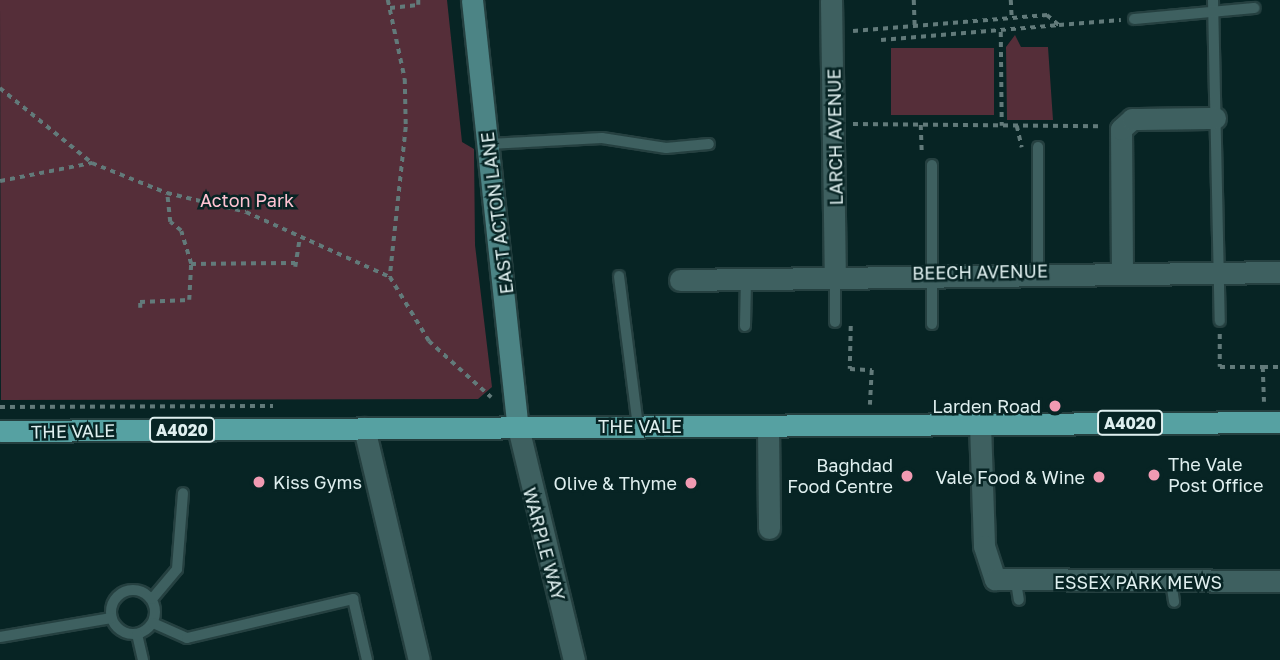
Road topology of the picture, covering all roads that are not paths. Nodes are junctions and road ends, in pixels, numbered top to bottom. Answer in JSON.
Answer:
{"nodes":[{"id":1,"x":472,"y":0,"type":"edge"},
{"id":2,"x":831,"y":0,"type":"edge"},
{"id":3,"x":1213,"y":0,"type":"edge"},
{"id":4,"x":1255,"y":8,"type":"dead end"},
{"id":5,"x":1214,"y":12,"type":"junction"},
{"id":6,"x":1133,"y":19,"type":"road end"},
{"id":7,"x":1216,"y":118,"type":"junction"},
{"id":8,"x":489,"y":144,"type":"junction"},
{"id":9,"x":709,"y":144,"type":"dead end"},
{"id":10,"x":1038,"y":147,"type":"dead end"},
{"id":11,"x":932,"y":165,"type":"road end"},
{"id":12,"x":1038,"y":271,"type":"junction"},
{"id":13,"x":1122,"y":271,"type":"junction"},
{"id":14,"x":1220,"y":271,"type":"junction"},
{"id":15,"x":1280,"y":272,"type":"edge"},
{"id":16,"x":932,"y":273,"type":"junction"},
{"id":17,"x":835,"y":275,"type":"junction"},
{"id":18,"x":619,"y":276,"type":"dead end"},
{"id":19,"x":746,"y":278,"type":"junction"},
{"id":20,"x":680,"y":281,"type":"dead end"},
{"id":21,"x":1220,"y":321,"type":"road end"},
{"id":22,"x":835,"y":322,"type":"dead end"},
{"id":23,"x":932,"y":324,"type":"dead end"},
{"id":24,"x":745,"y":326,"type":"dead end"},
{"id":25,"x":1272,"y":423,"type":"edge"},
{"id":26,"x":980,"y":424,"type":"junction"},
{"id":27,"x":768,"y":425,"type":"junction"},
{"id":28,"x":638,"y":426,"type":"junction"},
{"id":29,"x":518,"y":427,"type":"junction"},
{"id":30,"x":364,"y":428,"type":"junction"},
{"id":31,"x":0,"y":432,"type":"edge"},
{"id":32,"x":183,"y":493,"type":"dead end"},
{"id":33,"x":769,"y":528,"type":"dead end"},
{"id":34,"x":1280,"y":581,"type":"edge"},
{"id":35,"x":152,"y":599,"type":"junction"},
{"id":36,"x":111,"y":618,"type":"junction"},
{"id":37,"x":153,"y":623,"type":"junction"},
{"id":38,"x":137,"y":634,"type":"junction"},
{"id":39,"x":0,"y":638,"type":"edge"},
{"id":40,"x":143,"y":660,"type":"edge"},
{"id":41,"x":368,"y":660,"type":"edge"},
{"id":42,"x":419,"y":660,"type":"edge"},
{"id":43,"x":574,"y":660,"type":"edge"}],
"edges":[{"from":1,"to":8,"type":"street","name":"EAST ACTON LANE"},
{"from":2,"to":17,"type":"street","name":"LARCH AVENUE"},
{"from":3,"to":5,"type":"lane"},
{"from":4,"to":5,"type":"lane"},
{"from":5,"to":6,"type":"lane"},
{"from":5,"to":7,"type":"lane"},
{"from":7,"to":13,"type":"street"},
{"from":7,"to":14,"type":"lane"},
{"from":8,"to":9,"type":"lane"},
{"from":8,"to":29,"type":"street","name":"EAST ACTON LANE"},
{"from":10,"to":12,"type":"lane"},
{"from":11,"to":16,"type":"lane"},
{"from":12,"to":13,"type":"street","name":"BEECH AVENUE"},
{"from":12,"to":16,"type":"street","name":"BEECH AVENUE"},
{"from":13,"to":14,"type":"street","name":"BEECH AVENUE"},
{"from":14,"to":15,"type":"street","name":"BEECH AVENUE"},
{"from":14,"to":21,"type":"lane"},
{"from":16,"to":17,"type":"street","name":"BEECH AVENUE"},
{"from":16,"to":23,"type":"lane"},
{"from":17,"to":19,"type":"street","name":"BEECH AVENUE"},
{"from":17,"to":22,"type":"lane"},
{"from":18,"to":28,"type":"lane"},
{"from":19,"to":20,"type":"street","name":"BEECH AVENUE"},
{"from":19,"to":24,"type":"lane"},
{"from":25,"to":26,"type":"main road","name":"THE VALE","number":"A4020"},
{"from":26,"to":27,"type":"main road","name":"THE VALE","number":"A4020"},
{"from":26,"to":34,"type":"street","name":"ESSEX PARK MEWS"},
{"from":27,"to":28,"type":"main road","name":"THE VALE","number":"A4020"},
{"from":27,"to":33,"type":"street"},
{"from":28,"to":29,"type":"main road","name":"THE VALE","number":"A4020"},
{"from":29,"to":30,"type":"main road","name":"THE VALE","number":"A4020"},
{"from":29,"to":43,"type":"street","name":"WARPLE WAY"},
{"from":30,"to":31,"type":"main road","name":"THE VALE","number":"A4020"},
{"from":30,"to":42,"type":"street"},
{"from":32,"to":35,"type":"lane"},
{"from":35,"to":36,"type":"lane"},
{"from":35,"to":37,"type":"lane"},
{"from":36,"to":38,"type":"lane"},
{"from":36,"to":39,"type":"lane"},
{"from":37,"to":38,"type":"lane"},
{"from":37,"to":41,"type":"lane"},
{"from":38,"to":40,"type":"lane"}]}
